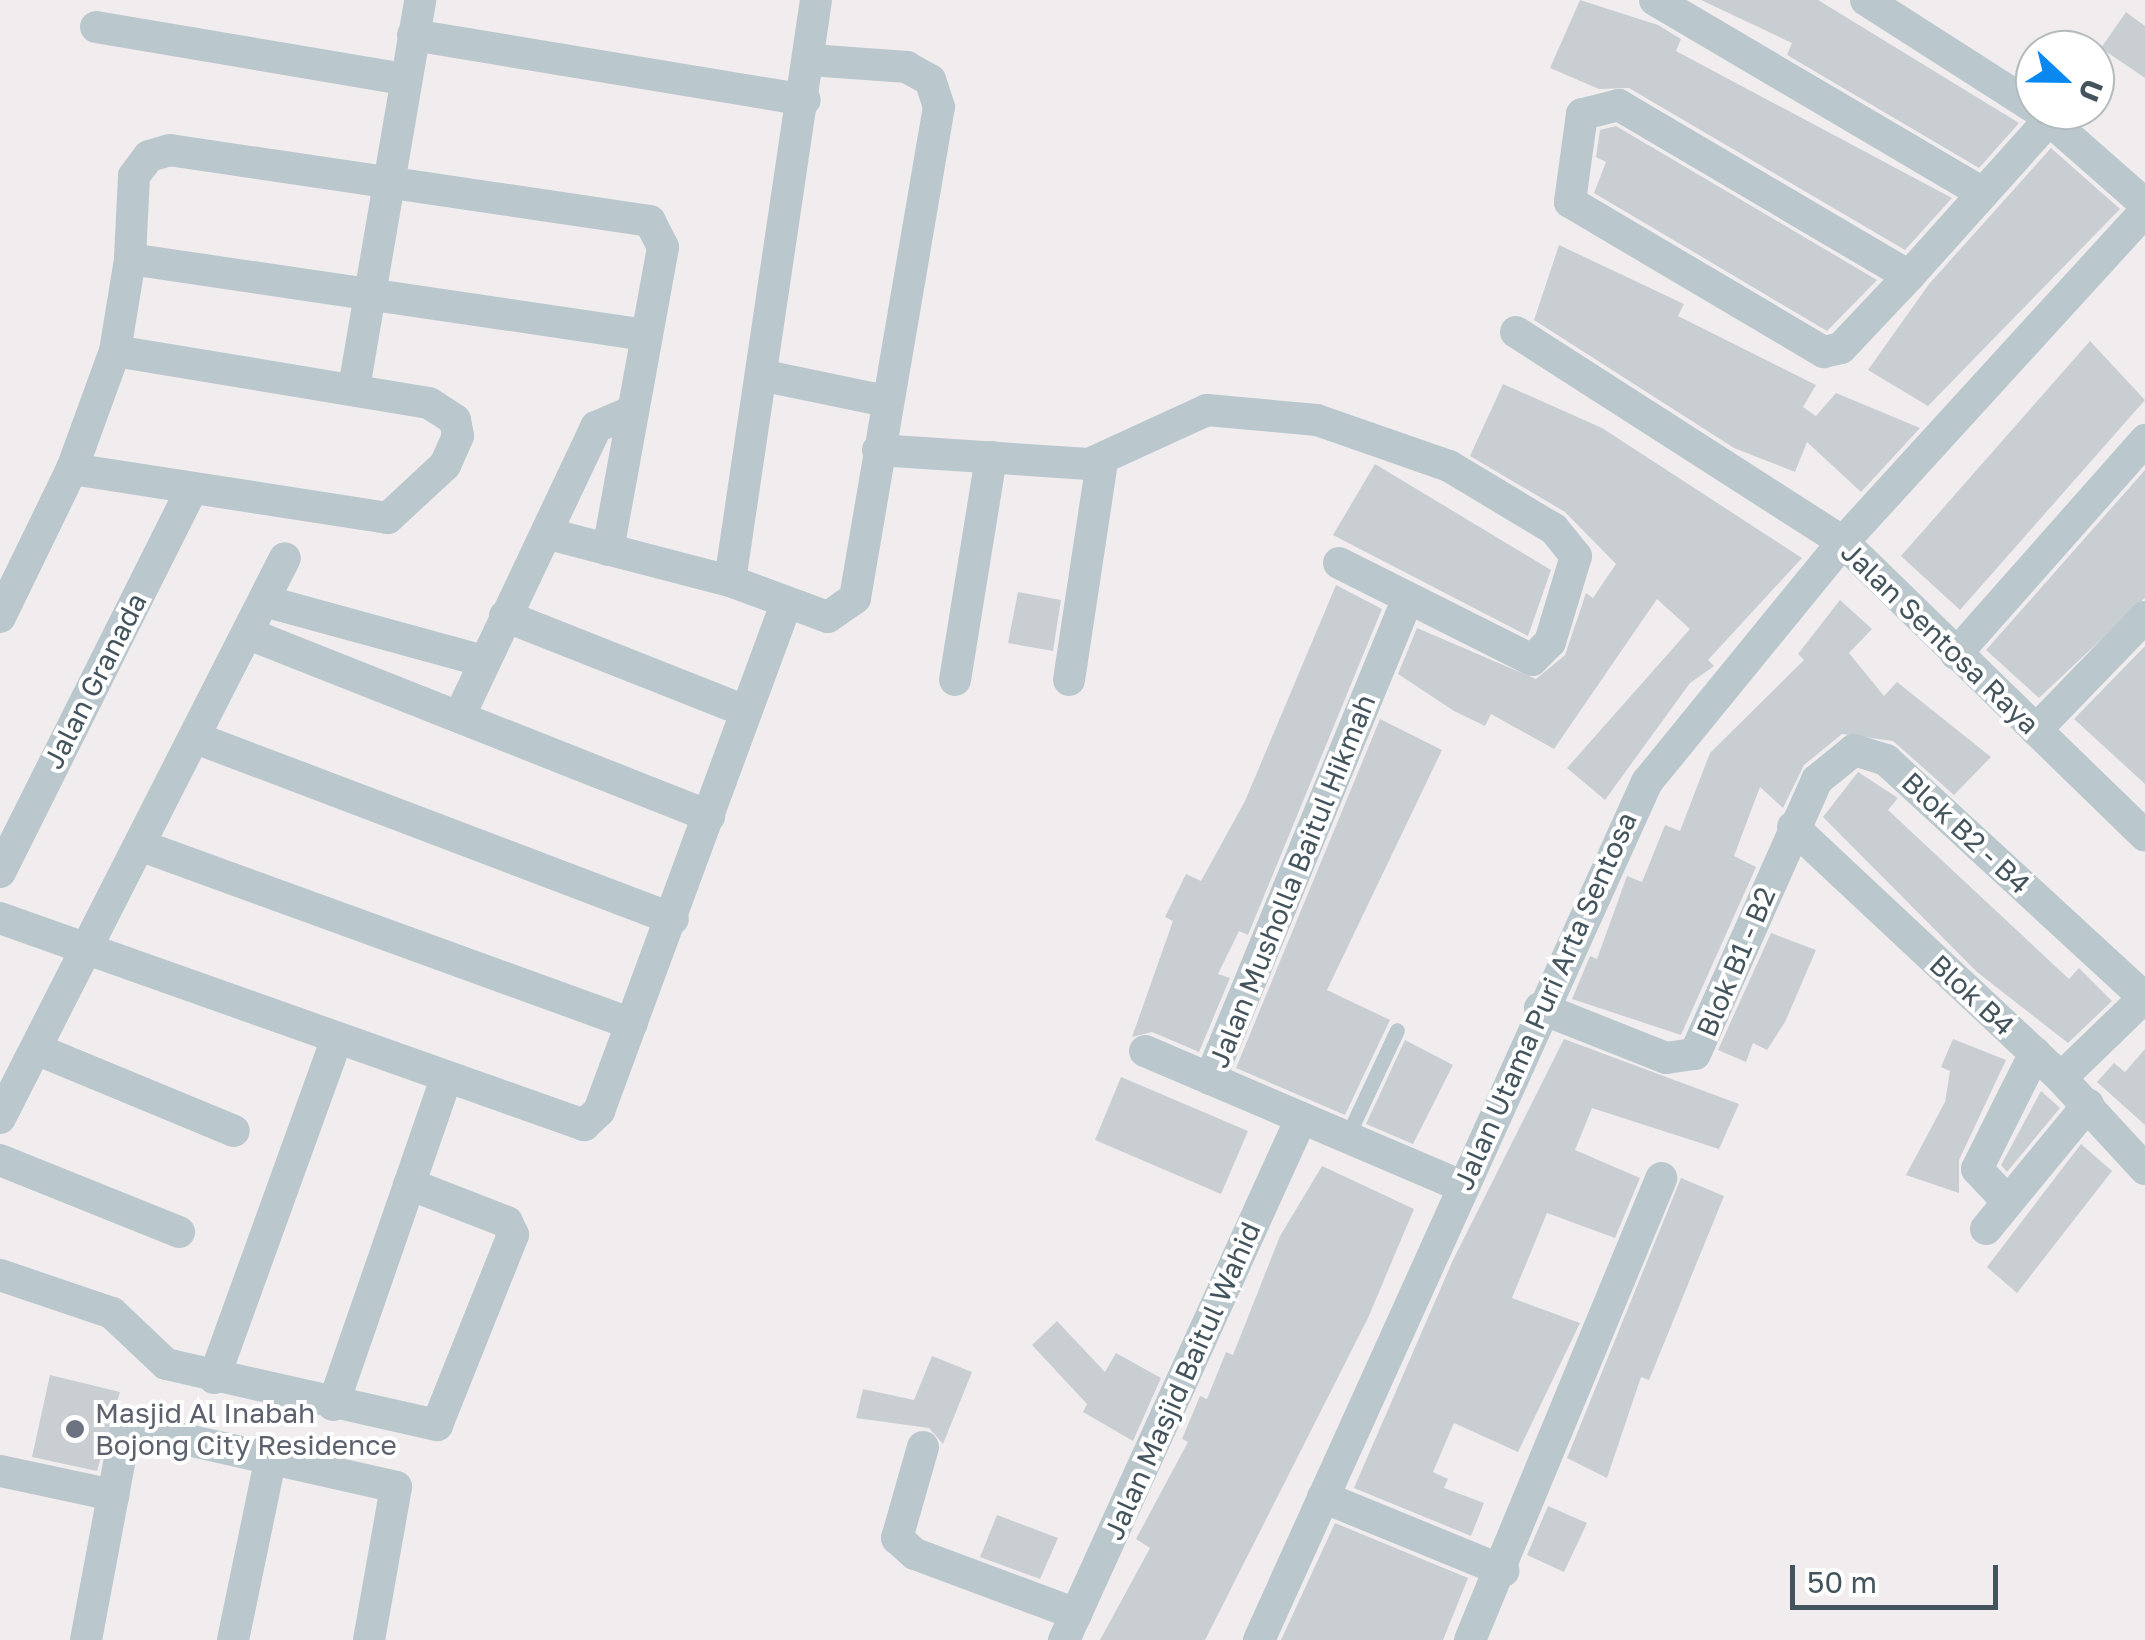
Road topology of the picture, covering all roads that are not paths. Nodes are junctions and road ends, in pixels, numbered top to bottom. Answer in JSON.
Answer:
{"nodes":[{"id":1,"x":420,"y":0,"type":"edge"},
{"id":2,"x":816,"y":0,"type":"edge"},
{"id":3,"x":1655,"y":0,"type":"edge"},
{"id":4,"x":1866,"y":0,"type":"edge"},
{"id":5,"x":96,"y":27,"type":"dead end"},
{"id":6,"x":413,"y":34,"type":"junction"},
{"id":7,"x":810,"y":60,"type":"junction"},
{"id":8,"x":404,"y":79,"type":"junction"},
{"id":9,"x":2015,"y":95,"type":"edge"},
{"id":10,"x":805,"y":100,"type":"junction"},
{"id":11,"x":2028,"y":130,"type":"edge"},
{"id":12,"x":2060,"y":130,"type":"edge"},
{"id":13,"x":388,"y":176,"type":"junction"},
{"id":14,"x":1983,"y":193,"type":"junction"},
{"id":15,"x":2145,"y":208,"type":"edge"},
{"id":16,"x":130,"y":260,"type":"junction"},
{"id":17,"x":1909,"y":276,"type":"junction"},
{"id":18,"x":368,"y":293,"type":"junction"},
{"id":19,"x":1516,"y":332,"type":"dead end"},
{"id":20,"x":646,"y":335,"type":"junction"},
{"id":21,"x":115,"y":350,"type":"junction"},
{"id":22,"x":764,"y":376,"type":"junction"},
{"id":23,"x":354,"y":388,"type":"junction"},
{"id":24,"x":886,"y":401,"type":"junction"},
{"id":25,"x":633,"y":411,"type":"junction"},
{"id":26,"x":2145,"y":440,"type":"edge"},
{"id":27,"x":878,"y":450,"type":"junction"},
{"id":28,"x":991,"y":458,"type":"junction"},
{"id":29,"x":1102,"y":463,"type":"junction"},
{"id":30,"x":72,"y":469,"type":"junction"},
{"id":31,"x":191,"y":490,"type":"junction"},
{"id":32,"x":549,"y":534,"type":"junction"},
{"id":33,"x":1843,"y":542,"type":"junction"},
{"id":34,"x":608,"y":550,"type":"junction"},
{"id":35,"x":285,"y":558,"type":"dead end"},
{"id":36,"x":1340,"y":563,"type":"dead end"},
{"id":37,"x":9,"y":575,"type":"edge"},
{"id":38,"x":730,"y":581,"type":"junction"},
{"id":39,"x":1408,"y":598,"type":"junction"},
{"id":40,"x":268,"y":602,"type":"junction"},
{"id":41,"x":786,"y":604,"type":"junction"},
{"id":42,"x":505,"y":616,"type":"junction"},
{"id":43,"x":2145,"y":616,"type":"edge"},
{"id":44,"x":0,"y":617,"type":"edge"},
{"id":45,"x":249,"y":634,"type":"junction"},
{"id":46,"x":1956,"y":654,"type":"junction"},
{"id":47,"x":483,"y":661,"type":"junction"},
{"id":48,"x":956,"y":680,"type":"dead end"},
{"id":49,"x":1069,"y":680,"type":"dead end"},
{"id":50,"x":745,"y":711,"type":"junction"},
{"id":51,"x":459,"y":717,"type":"junction"},
{"id":52,"x":2036,"y":730,"type":"junction"},
{"id":53,"x":196,"y":738,"type":"junction"},
{"id":54,"x":709,"y":816,"type":"junction"},
{"id":55,"x":2139,"y":818,"type":"edge"},
{"id":56,"x":1793,"y":827,"type":"junction"},
{"id":57,"x":142,"y":846,"type":"junction"},
{"id":58,"x":0,"y":872,"type":"edge"},
{"id":59,"x":0,"y":918,"type":"edge"},
{"id":60,"x":673,"y":919,"type":"junction"},
{"id":61,"x":83,"y":952,"type":"junction"},
{"id":62,"x":2145,"y":997,"type":"edge"},
{"id":63,"x":1540,"y":1008,"type":"junction"},
{"id":64,"x":632,"y":1024,"type":"junction"},
{"id":65,"x":1397,"y":1030,"type":"dead end"},
{"id":66,"x":336,"y":1044,"type":"junction"},
{"id":67,"x":36,"y":1049,"type":"junction"},
{"id":68,"x":1145,"y":1051,"type":"dead end"},
{"id":69,"x":2035,"y":1053,"type":"junction"},
{"id":70,"x":2061,"y":1078,"type":"junction"},
{"id":71,"x":1210,"y":1079,"type":"junction"},
{"id":72,"x":445,"y":1082,"type":"junction"},
{"id":73,"x":2088,"y":1105,"type":"junction"},
{"id":74,"x":0,"y":1118,"type":"edge"},
{"id":75,"x":1300,"y":1121,"type":"junction"},
{"id":76,"x":234,"y":1131,"type":"dead end"},
{"id":77,"x":1346,"y":1139,"type":"junction"},
{"id":78,"x":0,"y":1160,"type":"edge"},
{"id":79,"x":2145,"y":1169,"type":"edge"},
{"id":80,"x":1661,"y":1178,"type":"dead end"},
{"id":81,"x":409,"y":1184,"type":"junction"},
{"id":82,"x":1461,"y":1186,"type":"junction"},
{"id":83,"x":2008,"y":1202,"type":"junction"},
{"id":84,"x":1986,"y":1228,"type":"dead end"},
{"id":85,"x":178,"y":1232,"type":"dead end"},
{"id":86,"x":0,"y":1275,"type":"edge"},
{"id":87,"x":214,"y":1378,"type":"junction"},
{"id":88,"x":332,"y":1405,"type":"junction"},
{"id":89,"x":923,"y":1448,"type":"dead end"},
{"id":90,"x":271,"y":1456,"type":"junction"},
{"id":91,"x":0,"y":1472,"type":"edge"},
{"id":92,"x":112,"y":1494,"type":"junction"},
{"id":93,"x":1323,"y":1497,"type":"junction"},
{"id":94,"x":1504,"y":1571,"type":"junction"},
{"id":95,"x":1070,"y":1627,"type":"edge"},
{"id":96,"x":86,"y":1640,"type":"edge"},
{"id":97,"x":232,"y":1640,"type":"edge"},
{"id":98,"x":369,"y":1640,"type":"edge"},
{"id":99,"x":1259,"y":1640,"type":"edge"},
{"id":100,"x":1470,"y":1640,"type":"edge"}],
"edges":[{"from":1,"to":6,"type":"street"},
{"from":2,"to":7,"type":"street"},
{"from":3,"to":14,"type":"street"},
{"from":4,"to":9,"type":"street"},
{"from":5,"to":8,"type":"street"},
{"from":6,"to":8,"type":"street"},
{"from":6,"to":10,"type":"street"},
{"from":7,"to":10,"type":"street"},
{"from":7,"to":24,"type":"street"},
{"from":8,"to":13,"type":"street"},
{"from":10,"to":22,"type":"street"},
{"from":11,"to":14,"type":"street"},
{"from":12,"to":15,"type":"street"},
{"from":13,"to":16,"type":"street"},
{"from":13,"to":18,"type":"street"},
{"from":13,"to":20,"type":"street"},
{"from":14,"to":17,"type":"street"},
{"from":15,"to":33,"type":"street","name":"Jalan Utama Puri Arta Sentosa"},
{"from":16,"to":18,"type":"street"},
{"from":16,"to":21,"type":"street"},
{"from":17,"to":17,"type":"street"},
{"from":18,"to":20,"type":"street"},
{"from":18,"to":23,"type":"street"},
{"from":19,"to":33,"type":"street","name":"Jalan Sentosa Raya"},
{"from":20,"to":25,"type":"street"},
{"from":21,"to":23,"type":"street"},
{"from":21,"to":30,"type":"street"},
{"from":22,"to":24,"type":"street"},
{"from":22,"to":38,"type":"street"},
{"from":23,"to":31,"type":"street"},
{"from":24,"to":27,"type":"street"},
{"from":25,"to":32,"type":"street"},
{"from":25,"to":34,"type":"street"},
{"from":26,"to":46,"type":"street"},
{"from":27,"to":28,"type":"street"},
{"from":27,"to":41,"type":"street"},
{"from":28,"to":29,"type":"street"},
{"from":28,"to":48,"type":"street"},
{"from":29,"to":39,"type":"street"},
{"from":29,"to":49,"type":"street"},
{"from":30,"to":31,"type":"street"},
{"from":30,"to":37,"type":"street"},
{"from":31,"to":58,"type":"street","name":"Jalan Granada"},
{"from":32,"to":34,"type":"street"},
{"from":32,"to":42,"type":"street"},
{"from":33,"to":46,"type":"street","name":"Jalan Sentosa Raya"},
{"from":33,"to":63,"type":"street","name":"Jalan Utama Puri Arta Sentosa"},
{"from":34,"to":38,"type":"street"},
{"from":35,"to":40,"type":"street"},
{"from":36,"to":39,"type":"street"},
{"from":37,"to":44,"type":"street"},
{"from":38,"to":41,"type":"street"},
{"from":39,"to":71,"type":"street","name":"Jalan Musholla Baitul Hikmah"},
{"from":40,"to":45,"type":"street"},
{"from":40,"to":47,"type":"street"},
{"from":41,"to":50,"type":"street"},
{"from":42,"to":47,"type":"street"},
{"from":42,"to":50,"type":"street"},
{"from":43,"to":52,"type":"street"},
{"from":45,"to":51,"type":"street"},
{"from":45,"to":53,"type":"street"},
{"from":46,"to":52,"type":"street","name":"Jalan Sentosa Raya"},
{"from":47,"to":51,"type":"street"},
{"from":50,"to":54,"type":"street"},
{"from":51,"to":54,"type":"street"},
{"from":52,"to":55,"type":"street","name":"Jalan Sentosa Raya"},
{"from":53,"to":57,"type":"street"},
{"from":53,"to":60,"type":"street"},
{"from":54,"to":60,"type":"street"},
{"from":56,"to":62,"type":"street","name":"Blok B2 - B4"},
{"from":56,"to":63,"type":"street","name":"Blok B1 - B2"},
{"from":56,"to":69,"type":"street","name":"Blok B4"},
{"from":57,"to":61,"type":"street"},
{"from":57,"to":64,"type":"street"},
{"from":59,"to":61,"type":"street"},
{"from":60,"to":64,"type":"street"},
{"from":61,"to":66,"type":"street"},
{"from":61,"to":67,"type":"street"},
{"from":62,"to":70,"type":"street"},
{"from":63,"to":82,"type":"street","name":"Jalan Utama Puri Arta Sentosa"},
{"from":64,"to":72,"type":"street"},
{"from":65,"to":77,"type":"lane"},
{"from":66,"to":72,"type":"street"},
{"from":66,"to":87,"type":"street"},
{"from":67,"to":74,"type":"street"},
{"from":67,"to":76,"type":"street"},
{"from":68,"to":71,"type":"street"},
{"from":69,"to":70,"type":"street","name":"Blok B4"},
{"from":69,"to":83,"type":"street"},
{"from":70,"to":73,"type":"street","name":"Blok B4"},
{"from":71,"to":75,"type":"street","name":"Jalan Musholla Baitul Hikmah"},
{"from":72,"to":81,"type":"street"},
{"from":73,"to":79,"type":"street","name":"Blok B4"},
{"from":73,"to":83,"type":"street"},
{"from":75,"to":77,"type":"street","name":"Jalan Musholla Baitul Hikmah"},
{"from":75,"to":95,"type":"street","name":"Jalan Masjid Baitul Wahid"},
{"from":77,"to":82,"type":"street","name":"Jalan Musholla Baitul Hikmah"},
{"from":78,"to":85,"type":"street"},
{"from":80,"to":94,"type":"street"},
{"from":81,"to":88,"type":"street"},
{"from":81,"to":88,"type":"street"},
{"from":82,"to":93,"type":"street","name":"Jalan Utama Puri Arta Sentosa"},
{"from":83,"to":84,"type":"street"},
{"from":86,"to":87,"type":"street"},
{"from":87,"to":88,"type":"street"},
{"from":89,"to":95,"type":"street"},
{"from":90,"to":92,"type":"street"},
{"from":90,"to":97,"type":"street"},
{"from":90,"to":98,"type":"street"},
{"from":91,"to":92,"type":"street"},
{"from":92,"to":96,"type":"street"},
{"from":93,"to":94,"type":"street"},
{"from":93,"to":99,"type":"street","name":"Jalan Utama Puri Arta Sentosa"},
{"from":94,"to":100,"type":"street"}]}
